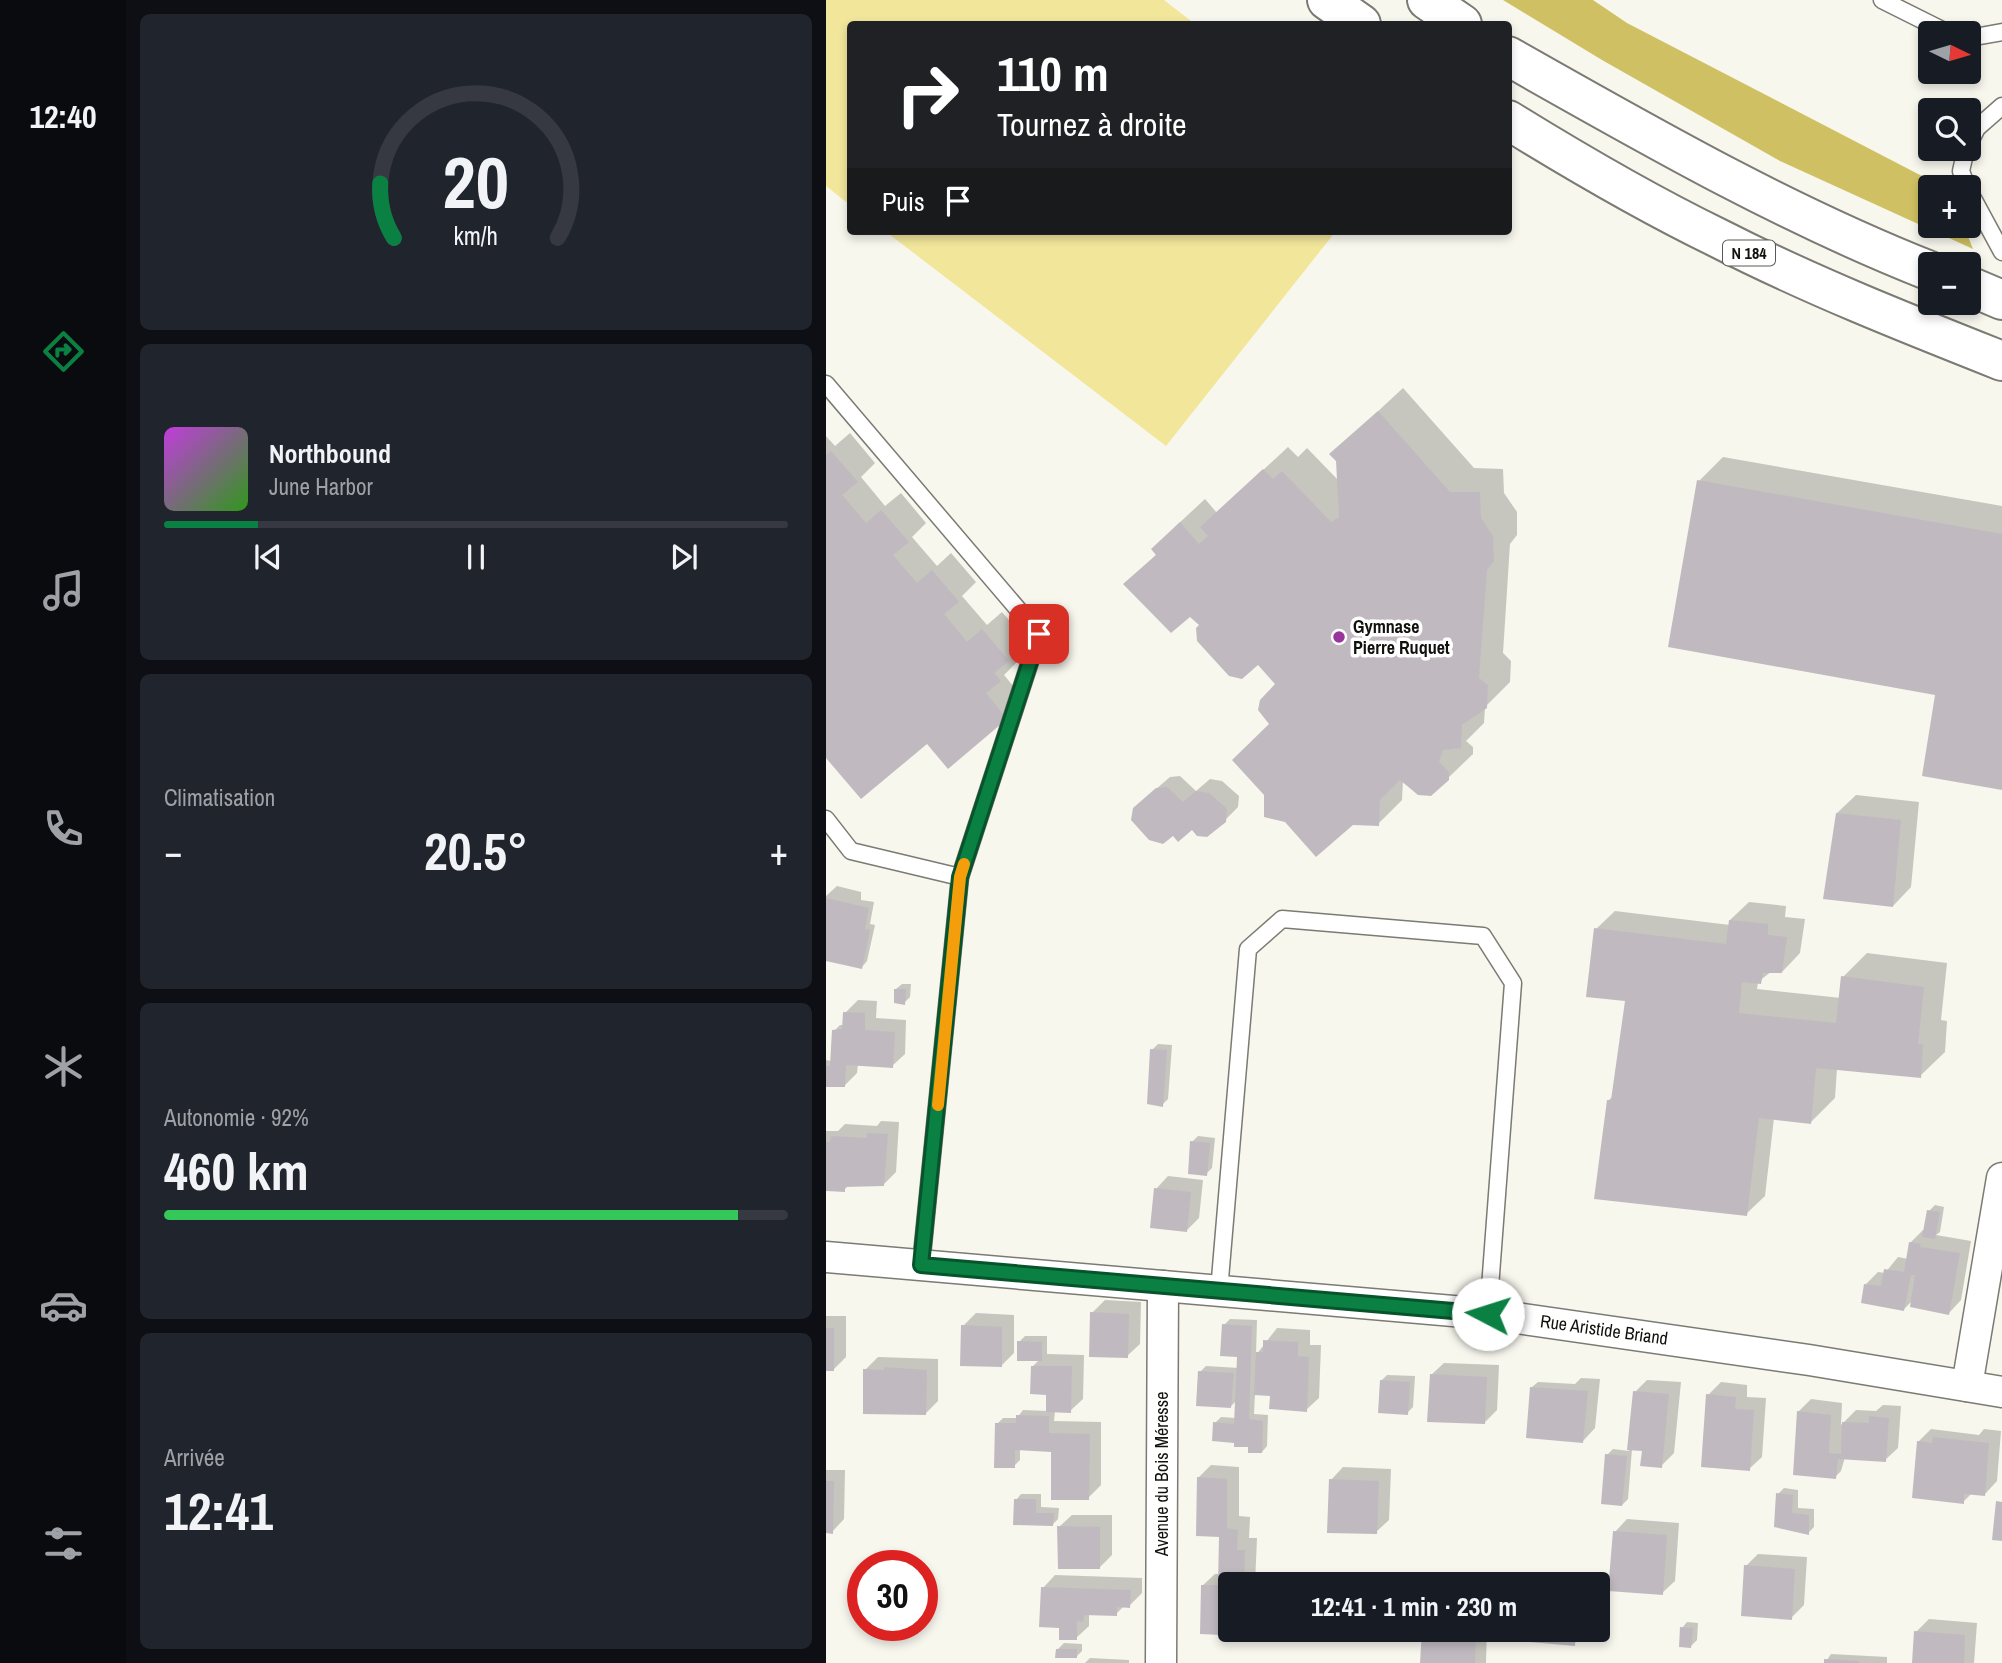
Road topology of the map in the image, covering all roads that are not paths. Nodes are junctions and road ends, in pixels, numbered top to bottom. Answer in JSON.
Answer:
{"nodes":[{"id":1,"x":1327,"y":0,"type":"edge"},
{"id":2,"x":1427,"y":0,"type":"edge"},
{"id":3,"x":1882,"y":0,"type":"edge"},
{"id":4,"x":1357,"y":21,"type":"edge"},
{"id":5,"x":1458,"y":21,"type":"edge"},
{"id":6,"x":1924,"y":21,"type":"edge"},
{"id":7,"x":2002,"y":32,"type":"edge"},
{"id":8,"x":1981,"y":36,"type":"edge"},
{"id":9,"x":1512,"y":57,"type":"edge"},
{"id":10,"x":2002,"y":106,"type":"edge"},
{"id":11,"x":1512,"y":122,"type":"edge"},
{"id":12,"x":1981,"y":124,"type":"edge"},
{"id":13,"x":1981,"y":213,"type":"edge"},
{"id":14,"x":2002,"y":252,"type":"edge"},
{"id":15,"x":1918,"y":266,"type":"edge"},
{"id":16,"x":1981,"y":291,"type":"edge"},
{"id":17,"x":2002,"y":300,"type":"edge"},
{"id":18,"x":2002,"y":361,"type":"edge"},
{"id":19,"x":826,"y":384,"type":"edge"},
{"id":20,"x":826,"y":819,"type":"edge"},
{"id":21,"x":960,"y":877,"type":"junction"},
{"id":22,"x":2002,"y":1178,"type":"edge"},
{"id":23,"x":826,"y":1257,"type":"edge"},
{"id":24,"x":921,"y":1265,"type":"junction"},
{"id":25,"x":1163,"y":1286,"type":"junction"},
{"id":26,"x":1219,"y":1291,"type":"junction"},
{"id":27,"x":1488,"y":1314,"type":"junction"},
{"id":28,"x":1967,"y":1386,"type":"junction"},
{"id":29,"x":2002,"y":1392,"type":"edge"},
{"id":30,"x":1161,"y":1663,"type":"edge"}],
"edges":[{"from":1,"to":4,"type":"main road"},
{"from":2,"to":5,"type":"main road"},
{"from":3,"to":6,"type":"lane"},
{"from":7,"to":8,"type":"lane"},
{"from":9,"to":15,"type":"main road"},
{"from":10,"to":12,"type":"lane"},
{"from":11,"to":18,"type":"main road","number":"N 184"},
{"from":13,"to":14,"type":"lane"},
{"from":16,"to":17,"type":"main road"},
{"from":19,"to":21,"type":"lane"},
{"from":20,"to":21,"type":"lane"},
{"from":21,"to":24,"type":"lane"},
{"from":22,"to":28,"type":"street"},
{"from":23,"to":24,"type":"street","name":"Rue Aristide Briand"},
{"from":24,"to":25,"type":"street","name":"Rue Aristide Briand"},
{"from":25,"to":26,"type":"street","name":"Rue Aristide Briand"},
{"from":25,"to":30,"type":"street","name":"Avenue du Bois Méresse"},
{"from":26,"to":27,"type":"street","name":"Rue Aristide Briand"},
{"from":26,"to":27,"type":"lane"},
{"from":27,"to":28,"type":"street","name":"Rue Aristide Briand"},
{"from":28,"to":29,"type":"street","name":"Rue Aristide Briand"}]}
